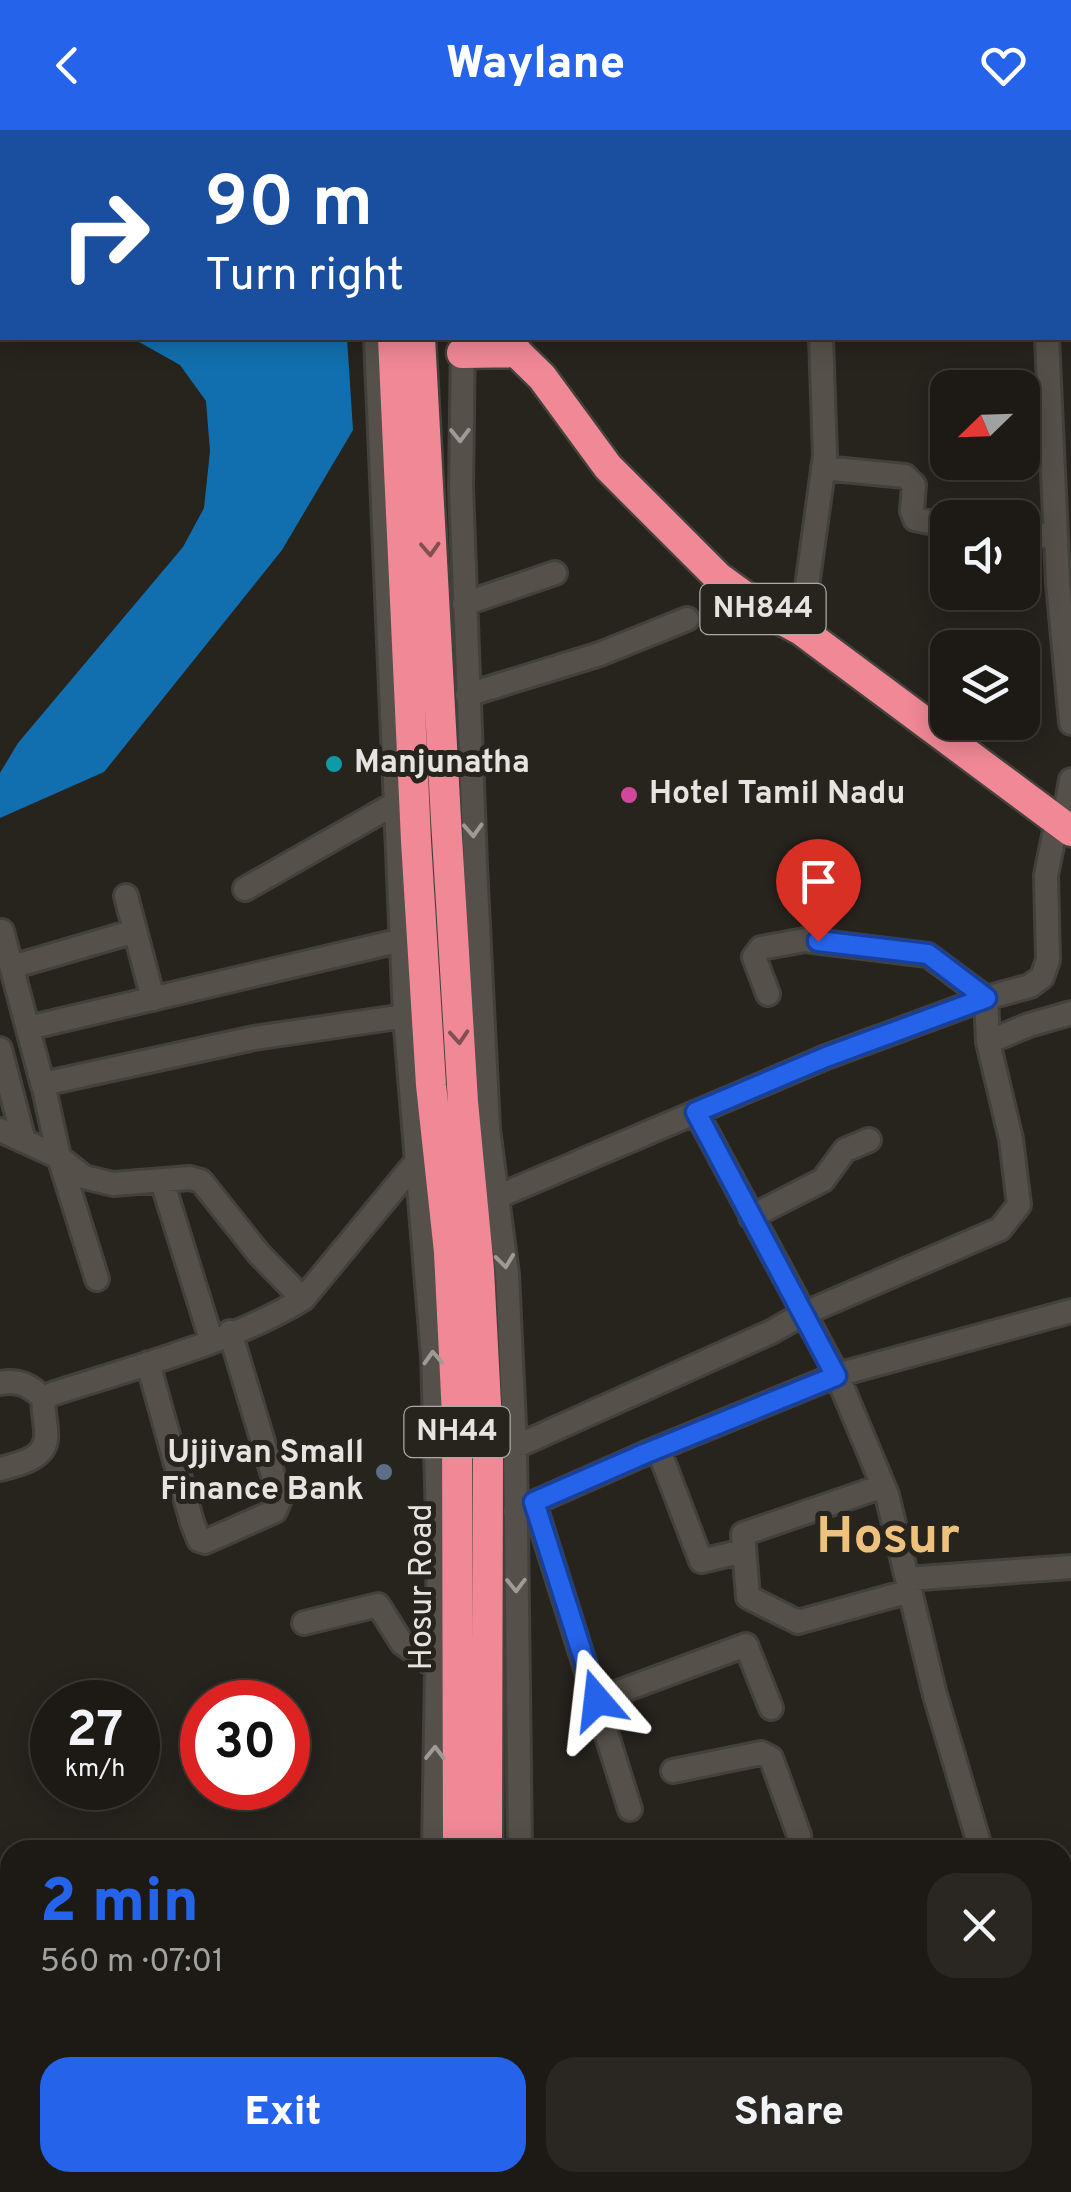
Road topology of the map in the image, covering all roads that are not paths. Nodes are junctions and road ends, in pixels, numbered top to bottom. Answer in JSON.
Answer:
{"nodes":[{"id":1,"x":376,"y":340,"type":"edge"},
{"id":2,"x":394,"y":340,"type":"edge"},
{"id":3,"x":419,"y":340,"type":"edge"},
{"id":4,"x":821,"y":340,"type":"edge"},
{"id":5,"x":1049,"y":340,"type":"edge"},
{"id":6,"x":513,"y":342,"type":"edge"},
{"id":7,"x":462,"y":345,"type":"edge"},
{"id":8,"x":407,"y":381,"type":"junction"},
{"id":9,"x":1061,"y":386,"type":"edge"},
{"id":10,"x":823,"y":468,"type":"junction"},
{"id":11,"x":1062,"y":471,"type":"edge"},
{"id":12,"x":930,"y":524,"type":"edge"},
{"id":13,"x":1061,"y":531,"type":"edge"},
{"id":14,"x":555,"y":573,"type":"dead end"},
{"id":15,"x":464,"y":604,"type":"junction"},
{"id":16,"x":687,"y":619,"type":"dead end"},
{"id":17,"x":801,"y":630,"type":"junction"},
{"id":18,"x":468,"y":695,"type":"junction"},
{"id":19,"x":1071,"y":723,"type":"edge"},
{"id":20,"x":1071,"y":780,"type":"edge"},
{"id":21,"x":396,"y":803,"type":"junction"},
{"id":22,"x":1064,"y":826,"type":"edge"},
{"id":23,"x":245,"y":888,"type":"dead end"},
{"id":24,"x":126,"y":896,"type":"dead end"},
{"id":25,"x":2,"y":931,"type":"dead end"},
{"id":26,"x":135,"y":931,"type":"junction"},
{"id":27,"x":402,"y":940,"type":"junction"},
{"id":28,"x":12,"y":967,"type":"junction"},
{"id":29,"x":768,"y":994,"type":"dead end"},
{"id":30,"x":986,"y":998,"type":"junction"},
{"id":31,"x":153,"y":999,"type":"junction"},
{"id":32,"x":1071,"y":1013,"type":"edge"},
{"id":33,"x":405,"y":1016,"type":"junction"},
{"id":34,"x":28,"y":1028,"type":"junction"},
{"id":35,"x":988,"y":1042,"type":"junction"},
{"id":36,"x":0,"y":1049,"type":"edge"},
{"id":37,"x":424,"y":1083,"type":"junction"},
{"id":38,"x":43,"y":1086,"type":"junction"},
{"id":39,"x":471,"y":1098,"type":"junction"},
{"id":40,"x":696,"y":1112,"type":"junction"},
{"id":41,"x":0,"y":1130,"type":"edge"},
{"id":42,"x":869,"y":1140,"type":"dead end"},
{"id":43,"x":24,"y":1141,"type":"junction"},
{"id":44,"x":59,"y":1157,"type":"junction"},
{"id":45,"x":417,"y":1161,"type":"junction"},
{"id":46,"x":162,"y":1182,"type":"junction"},
{"id":47,"x":497,"y":1197,"type":"junction"},
{"id":48,"x":752,"y":1217,"type":"junction"},
{"id":49,"x":97,"y":1279,"type":"dead end"},
{"id":50,"x":303,"y":1299,"type":"junction"},
{"id":51,"x":1071,"y":1311,"type":"edge"},
{"id":52,"x":803,"y":1314,"type":"junction"},
{"id":53,"x":221,"y":1336,"type":"junction"},
{"id":54,"x":148,"y":1362,"type":"junction"},
{"id":55,"x":836,"y":1376,"type":"junction"},
{"id":56,"x":0,"y":1383,"type":"edge"},
{"id":57,"x":44,"y":1399,"type":"junction"},
{"id":58,"x":515,"y":1447,"type":"junction"},
{"id":59,"x":658,"y":1448,"type":"junction"},
{"id":60,"x":0,"y":1469,"type":"edge"},
{"id":61,"x":883,"y":1486,"type":"junction"},
{"id":62,"x":525,"y":1507,"type":"junction"},
{"id":63,"x":744,"y":1551,"type":"junction"},
{"id":64,"x":1071,"y":1567,"type":"edge"},
{"id":65,"x":908,"y":1585,"type":"junction"},
{"id":66,"x":304,"y":1623,"type":"dead end"},
{"id":67,"x":437,"y":1668,"type":"junction"},
{"id":68,"x":597,"y":1700,"type":"junction"},
{"id":69,"x":771,"y":1708,"type":"dead end"},
{"id":70,"x":674,"y":1771,"type":"dead end"},
{"id":71,"x":473,"y":1781,"type":"junction"},
{"id":72,"x":630,"y":1810,"type":"dead end"},
{"id":73,"x":434,"y":1840,"type":"edge"},
{"id":74,"x":460,"y":1840,"type":"edge"},
{"id":75,"x":485,"y":1840,"type":"edge"},
{"id":76,"x":520,"y":1840,"type":"edge"},
{"id":77,"x":800,"y":1840,"type":"edge"},
{"id":78,"x":979,"y":1840,"type":"edge"}],
"edges":[{"from":1,"to":21,"type":"street"},
{"from":2,"to":8,"type":"highway","number":"NH44"},
{"from":3,"to":8,"type":"highway","number":"NH44"},
{"from":4,"to":10,"type":"street"},
{"from":5,"to":9,"type":"street"},
{"from":6,"to":7,"type":"highway"},
{"from":6,"to":17,"type":"highway","number":"NH844"},
{"from":7,"to":15,"type":"street","one_way":true},
{"from":8,"to":37,"type":"highway","number":"NH44"},
{"from":8,"to":39,"type":"highway","number":"NH44","one_way":true},
{"from":9,"to":11,"type":"street"},
{"from":10,"to":12,"type":"street"},
{"from":10,"to":17,"type":"street"},
{"from":11,"to":13,"type":"street"},
{"from":13,"to":19,"type":"street"},
{"from":14,"to":15,"type":"street"},
{"from":15,"to":18,"type":"street"},
{"from":16,"to":18,"type":"street"},
{"from":17,"to":22,"type":"highway","number":"NH844"},
{"from":18,"to":39,"type":"street","one_way":true},
{"from":20,"to":22,"type":"street"},
{"from":21,"to":23,"type":"street"},
{"from":21,"to":27,"type":"street"},
{"from":22,"to":30,"type":"street"},
{"from":24,"to":26,"type":"street"},
{"from":25,"to":28,"type":"street"},
{"from":26,"to":28,"type":"street"},
{"from":26,"to":31,"type":"street"},
{"from":27,"to":31,"type":"street"},
{"from":27,"to":33,"type":"street"},
{"from":28,"to":34,"type":"street"},
{"from":29,"to":30,"type":"street"},
{"from":30,"to":35,"type":"street"},
{"from":30,"to":40,"type":"street"},
{"from":31,"to":34,"type":"street"},
{"from":32,"to":35,"type":"street"},
{"from":33,"to":37,"type":"street"},
{"from":33,"to":38,"type":"street"},
{"from":34,"to":38,"type":"street"},
{"from":35,"to":52,"type":"street"},
{"from":36,"to":43,"type":"street"},
{"from":37,"to":45,"type":"street"},
{"from":37,"to":71,"type":"highway","name":"Hosur Road","number":"NH44"},
{"from":38,"to":44,"type":"street"},
{"from":39,"to":47,"type":"street"},
{"from":39,"to":71,"type":"highway","name":"Hosur Road","number":"NH44"},
{"from":40,"to":47,"type":"street"},
{"from":40,"to":48,"type":"street"},
{"from":41,"to":43,"type":"street"},
{"from":42,"to":48,"type":"street"},
{"from":43,"to":44,"type":"street"},
{"from":44,"to":46,"type":"street"},
{"from":44,"to":49,"type":"street"},
{"from":45,"to":50,"type":"street"},
{"from":67,"to":45,"type":"street","one_way":true},
{"from":46,"to":50,"type":"street"},
{"from":46,"to":53,"type":"street"},
{"from":47,"to":58,"type":"street","one_way":true},
{"from":48,"to":52,"type":"street"},
{"from":50,"to":53,"type":"street"},
{"from":51,"to":55,"type":"street"},
{"from":52,"to":55,"type":"street"},
{"from":52,"to":58,"type":"street"},
{"from":53,"to":54,"type":"street"},
{"from":53,"to":54,"type":"street"},
{"from":54,"to":57,"type":"street"},
{"from":55,"to":59,"type":"street"},
{"from":55,"to":61,"type":"street"},
{"from":56,"to":57,"type":"street"},
{"from":57,"to":60,"type":"street"},
{"from":58,"to":62,"type":"street"},
{"from":59,"to":62,"type":"street"},
{"from":59,"to":63,"type":"street"},
{"from":61,"to":63,"type":"street"},
{"from":61,"to":65,"type":"street"},
{"from":62,"to":68,"type":"street"},
{"from":62,"to":76,"type":"street","one_way":true},
{"from":63,"to":65,"type":"street"},
{"from":64,"to":65,"type":"street"},
{"from":65,"to":78,"type":"street"},
{"from":66,"to":67,"type":"street"},
{"from":73,"to":67,"type":"street","one_way":true},
{"from":68,"to":69,"type":"street"},
{"from":68,"to":72,"type":"street"},
{"from":70,"to":77,"type":"street"},
{"from":71,"to":74,"type":"highway","name":"Hosur Road","number":"NH44"},
{"from":71,"to":75,"type":"highway","name":"Hosur Road","number":"NH44"}]}
